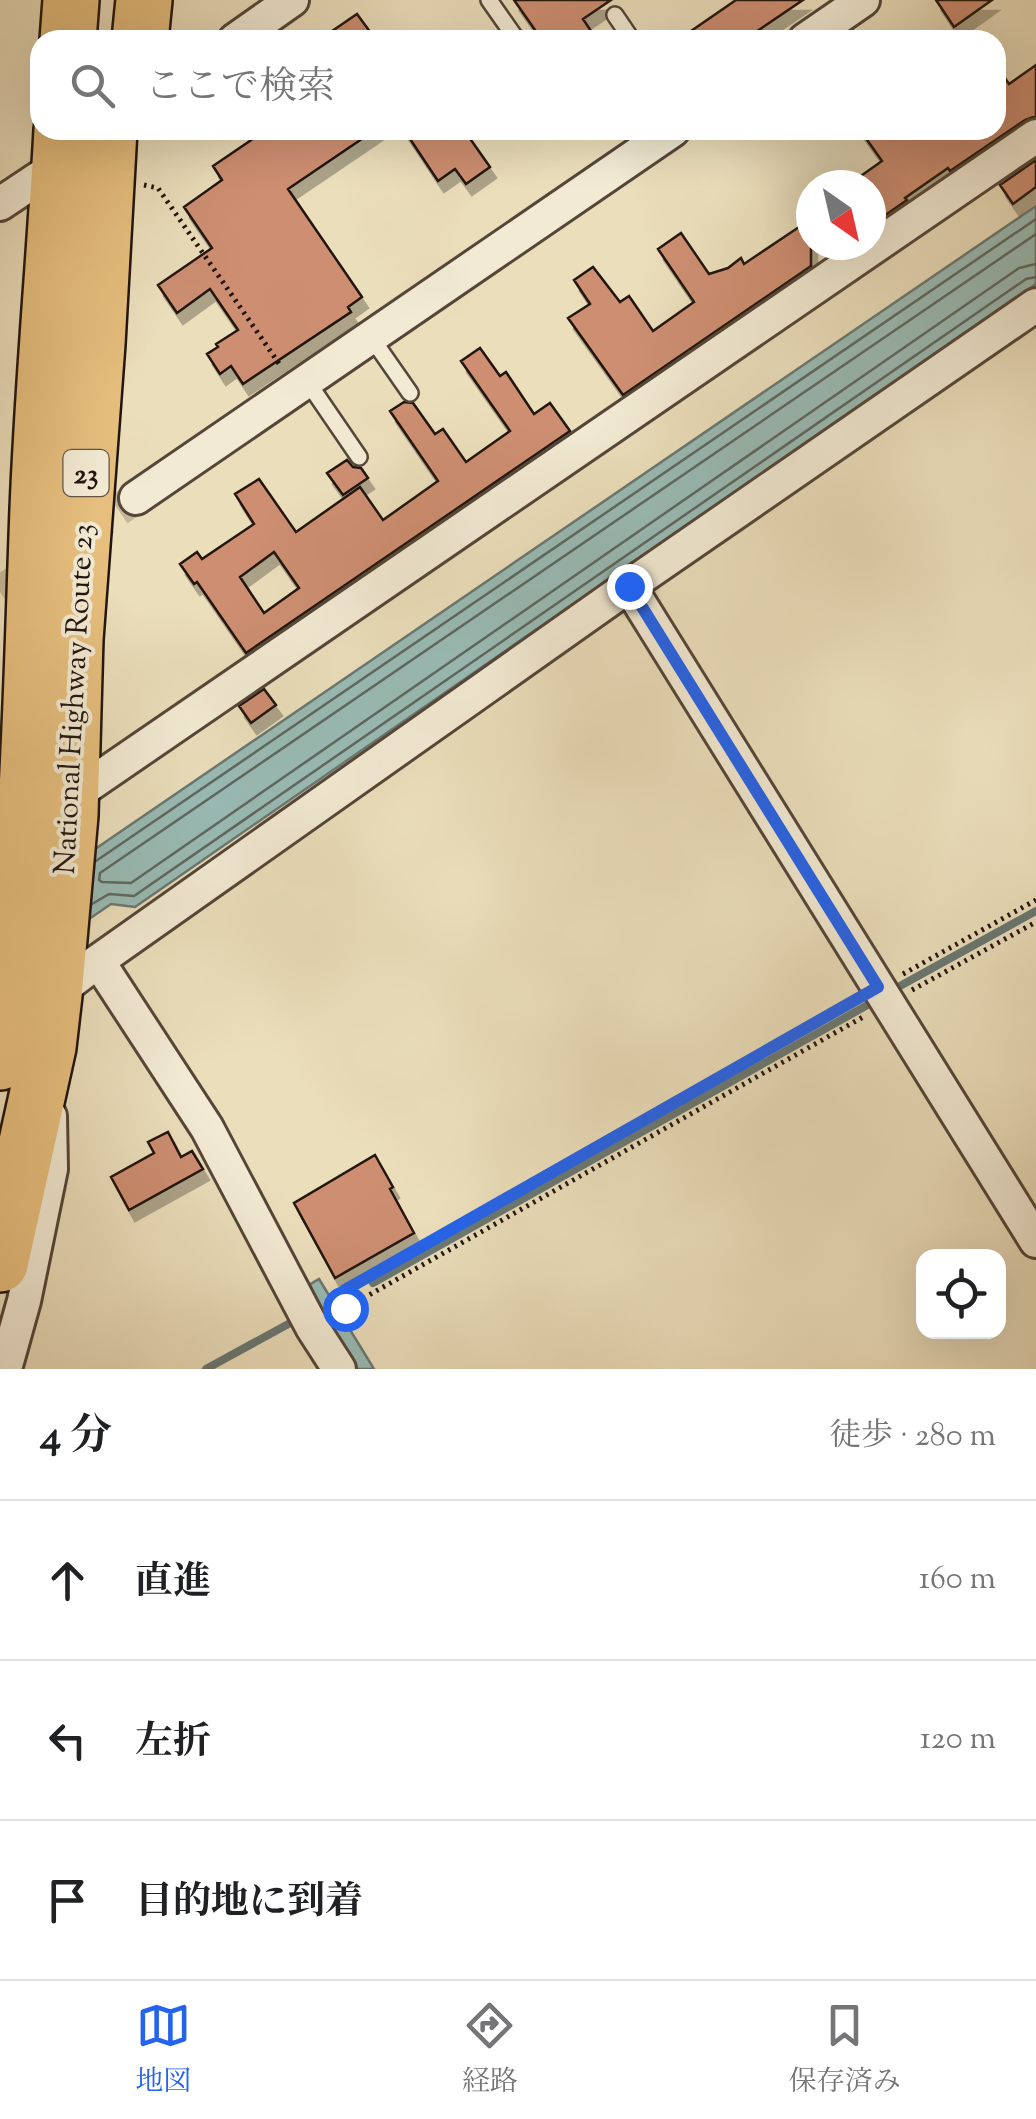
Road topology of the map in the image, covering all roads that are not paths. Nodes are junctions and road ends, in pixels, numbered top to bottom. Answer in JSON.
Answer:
{"nodes":[{"id":1,"x":70,"y":0,"type":"edge"},
{"id":2,"x":117,"y":0,"type":"edge"},
{"id":3,"x":144,"y":0,"type":"edge"},
{"id":4,"x":292,"y":0,"type":"edge"},
{"id":5,"x":490,"y":0,"type":"edge"},
{"id":6,"x":863,"y":0,"type":"edge"},
{"id":7,"x":615,"y":15,"type":"dead end"},
{"id":8,"x":68,"y":30,"type":"edge"},
{"id":9,"x":115,"y":30,"type":"edge"},
{"id":10,"x":141,"y":30,"type":"edge"},
{"id":11,"x":249,"y":30,"type":"edge"},
{"id":12,"x":510,"y":30,"type":"edge"},
{"id":13,"x":625,"y":30,"type":"edge"},
{"id":14,"x":820,"y":30,"type":"edge"},
{"id":15,"x":1036,"y":136,"type":"edge"},
{"id":16,"x":108,"y":140,"type":"edge"},
{"id":17,"x":658,"y":140,"type":"edge"},
{"id":18,"x":61,"y":147,"type":"edge"},
{"id":19,"x":131,"y":156,"type":"edge"},
{"id":20,"x":0,"y":204,"type":"edge"},
{"id":21,"x":1036,"y":305,"type":"edge"},
{"id":22,"x":371,"y":337,"type":"junction"},
{"id":23,"x":301,"y":384,"type":"junction"},
{"id":24,"x":410,"y":393,"type":"dead end"},
{"id":25,"x":359,"y":457,"type":"dead end"},
{"id":26,"x":136,"y":498,"type":"tunnel mouth"},
{"id":27,"x":629,"y":586,"type":"junction"},
{"id":28,"x":71,"y":730,"type":"junction"},
{"id":29,"x":32,"y":818,"type":"edge"},
{"id":30,"x":98,"y":962,"type":"junction"},
{"id":31,"x":19,"y":1037,"type":"edge"},
{"id":32,"x":1036,"y":1241,"type":"edge"},
{"id":33,"x":0,"y":1264,"type":"edge"},
{"id":34,"x":5,"y":1369,"type":"edge"},
{"id":35,"x":339,"y":1369,"type":"edge"}],
"edges":[{"from":1,"to":8,"type":"highway"},
{"from":2,"to":9,"type":"highway"},
{"from":3,"to":10,"type":"highway"},
{"from":4,"to":11,"type":"street"},
{"from":5,"to":12,"type":"lane"},
{"from":6,"to":14,"type":"street"},
{"from":7,"to":13,"type":"lane"},
{"from":15,"to":29,"type":"street"},
{"from":16,"to":28,"type":"highway","name":"National Highway Route 23","number":"23"},
{"from":17,"to":22,"type":"street"},
{"from":18,"to":20,"type":"street"},
{"from":18,"to":29,"type":"highway","name":"National Highway Route 23","number":"23"},
{"from":19,"to":28,"type":"highway"},
{"from":21,"to":27,"type":"street"},
{"from":22,"to":23,"type":"street"},
{"from":22,"to":24,"type":"lane"},
{"from":23,"to":25,"type":"lane"},
{"from":23,"to":26,"type":"street"},
{"from":27,"to":30,"type":"street"},
{"from":27,"to":32,"type":"street"},
{"from":28,"to":29,"type":"highway","name":"National Highway Route 23","number":"23"},
{"from":29,"to":31,"type":"highway","name":"National Highway Route 23","number":"23"},
{"from":30,"to":31,"type":"street"},
{"from":30,"to":35,"type":"street"},
{"from":31,"to":33,"type":"highway","name":"National Highway Route 23","number":"23"},
{"from":31,"to":34,"type":"street"}]}
